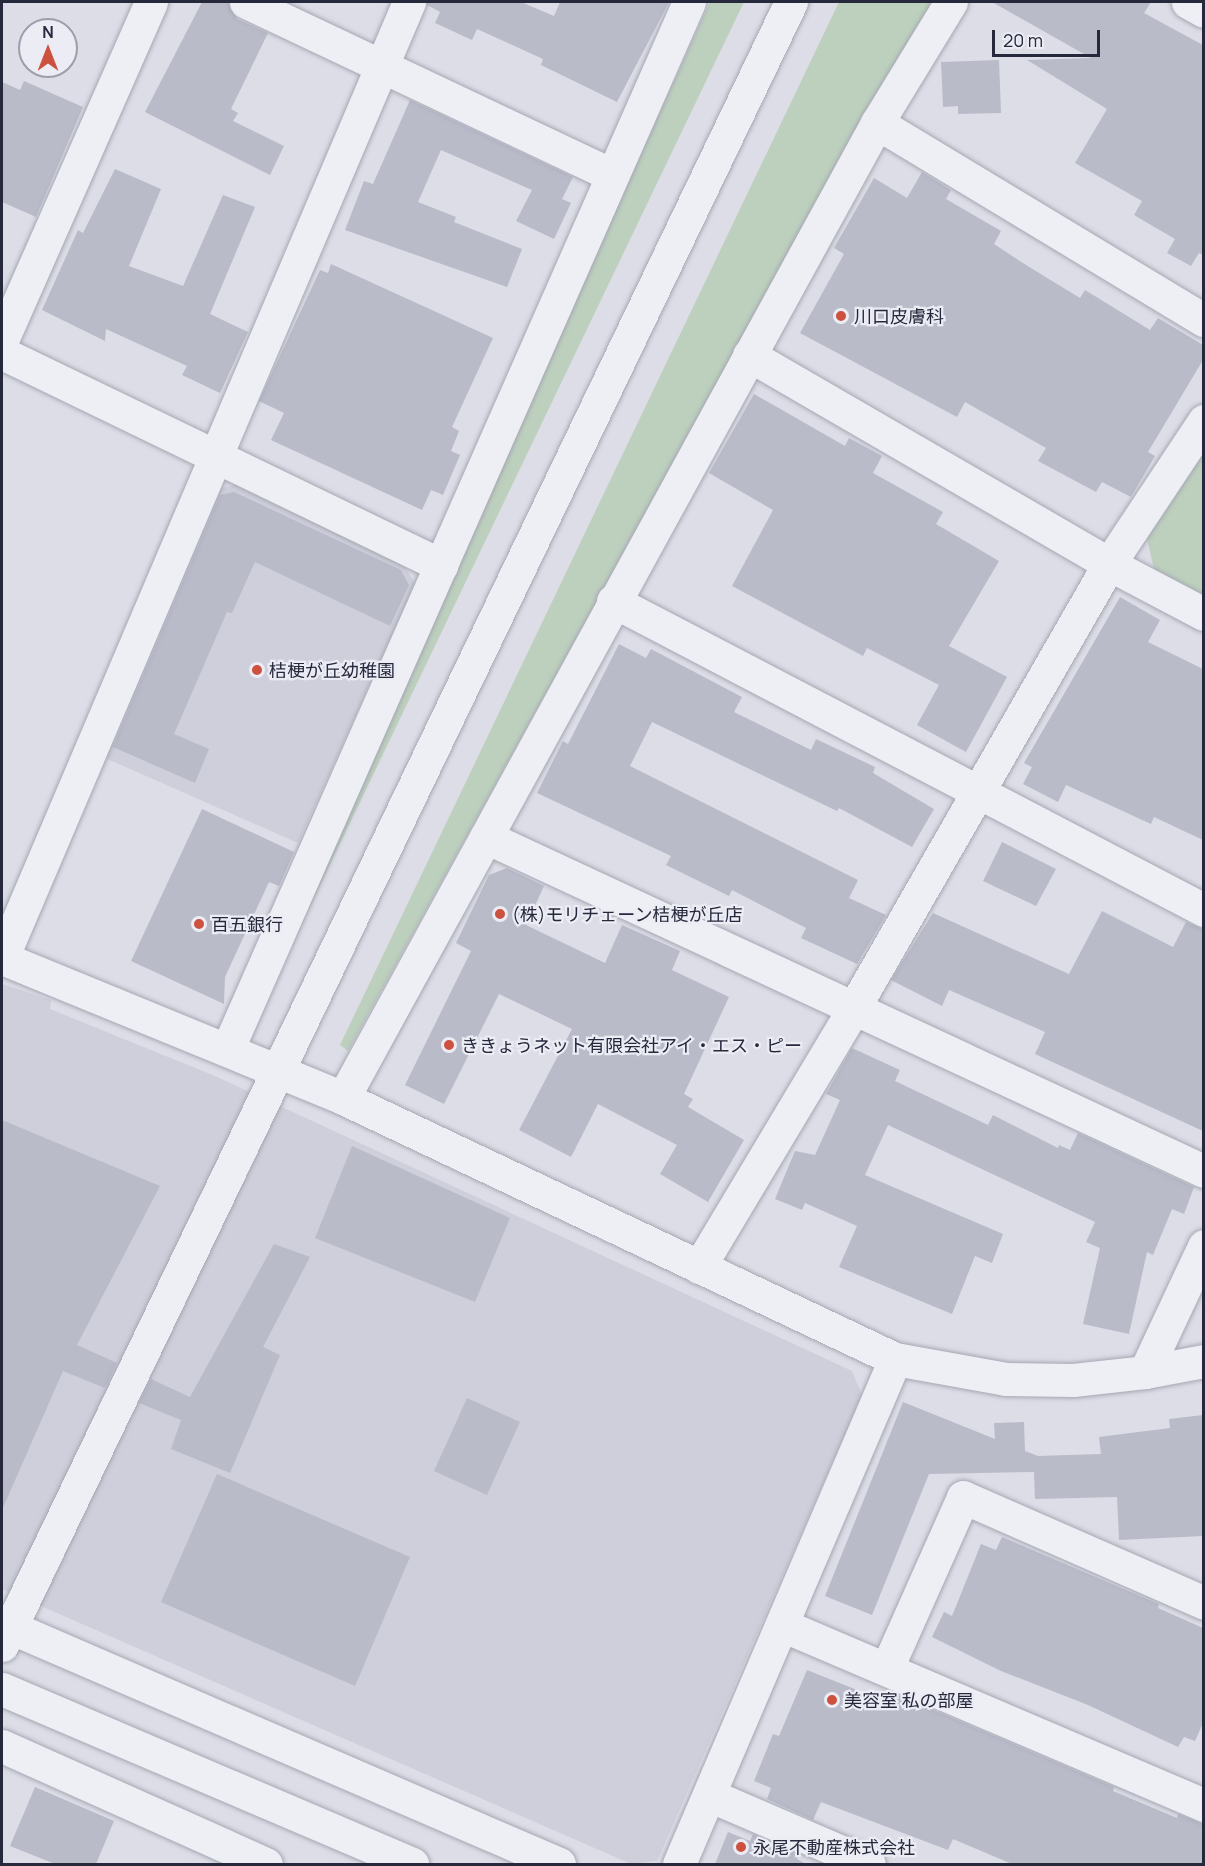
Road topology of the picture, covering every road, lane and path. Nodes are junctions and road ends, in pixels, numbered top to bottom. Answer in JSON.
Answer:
{"nodes":[{"id":1,"x":151,"y":2,"type":"edge"},
{"id":2,"x":246,"y":2,"type":"edge"},
{"id":3,"x":409,"y":2,"type":"edge"},
{"id":4,"x":689,"y":2,"type":"edge"},
{"id":5,"x":790,"y":2,"type":"edge"},
{"id":6,"x":951,"y":2,"type":"edge"},
{"id":7,"x":1188,"y":2,"type":"edge"},
{"id":8,"x":1203,"y":11,"type":"edge"},
{"id":9,"x":382,"y":65,"type":"junction"},
{"id":10,"x":877,"y":123,"type":"junction"},
{"id":11,"x":612,"y":175,"type":"junction"},
{"id":12,"x":1203,"y":320,"type":"edge"},
{"id":13,"x":2,"y":340,"type":"edge"},
{"id":14,"x":2,"y":353,"type":"edge"},
{"id":15,"x":749,"y":355,"type":"junction"},
{"id":16,"x":1203,"y":421,"type":"edge"},
{"id":17,"x":213,"y":456,"type":"junction"},
{"id":18,"x":1108,"y":564,"type":"junction"},
{"id":19,"x":441,"y":566,"type":"junction"},
{"id":20,"x":613,"y":601,"type":"junction"},
{"id":21,"x":1203,"y":614,"type":"edge"},
{"id":22,"x":977,"y":791,"type":"junction"},
{"id":23,"x":486,"y":837,"type":"junction"},
{"id":24,"x":1203,"y":910,"type":"edge"},
{"id":25,"x":852,"y":1011,"type":"junction"},
{"id":26,"x":228,"y":1048,"type":"junction"},
{"id":27,"x":277,"y":1069,"type":"junction"},
{"id":28,"x":343,"y":1098,"type":"junction"},
{"id":29,"x":1203,"y":1172,"type":"edge"},
{"id":30,"x":1203,"y":1246,"type":"edge"},
{"id":31,"x":699,"y":1267,"type":"junction"},
{"id":32,"x":895,"y":1359,"type":"junction"},
{"id":33,"x":1203,"y":1361,"type":"edge"},
{"id":34,"x":1145,"y":1372,"type":"junction"},
{"id":35,"x":1200,"y":1598,"type":"edge"},
{"id":36,"x":782,"y":1625,"type":"junction"},
{"id":37,"x":6,"y":1636,"type":"edge"},
{"id":38,"x":887,"y":1668,"type":"junction"},
{"id":39,"x":2,"y":1689,"type":"edge"},
{"id":40,"x":2,"y":1746,"type":"edge"},
{"id":41,"x":709,"y":1795,"type":"junction"},
{"id":42,"x":1203,"y":1805,"type":"edge"},
{"id":43,"x":266,"y":1864,"type":"edge"},
{"id":44,"x":412,"y":1864,"type":"edge"},
{"id":45,"x":559,"y":1864,"type":"edge"},
{"id":46,"x":679,"y":1864,"type":"edge"},
{"id":47,"x":869,"y":1864,"type":"edge"}],
"edges":[{"from":1,"to":13,"type":"street"},
{"from":2,"to":9,"type":"street"},
{"from":3,"to":9,"type":"street"},
{"from":4,"to":11,"type":"street"},
{"from":5,"to":27,"type":"street"},
{"from":6,"to":10,"type":"street"},
{"from":7,"to":8,"type":"street"},
{"from":9,"to":11,"type":"street"},
{"from":9,"to":17,"type":"street"},
{"from":10,"to":12,"type":"street"},
{"from":10,"to":15,"type":"street"},
{"from":11,"to":19,"type":"street"},
{"from":14,"to":17,"type":"street"},
{"from":15,"to":18,"type":"street"},
{"from":15,"to":20,"type":"street"},
{"from":16,"to":18,"type":"street"},
{"from":17,"to":19,"type":"street"},
{"from":17,"to":26,"type":"street"},
{"from":18,"to":21,"type":"street"},
{"from":18,"to":22,"type":"street"},
{"from":19,"to":26,"type":"street"},
{"from":20,"to":22,"type":"street"},
{"from":20,"to":23,"type":"street"},
{"from":22,"to":24,"type":"street"},
{"from":22,"to":25,"type":"street"},
{"from":23,"to":25,"type":"street"},
{"from":23,"to":28,"type":"street"},
{"from":25,"to":29,"type":"street"},
{"from":25,"to":31,"type":"street"},
{"from":26,"to":27,"type":"street"},
{"from":27,"to":28,"type":"street"},
{"from":27,"to":37,"type":"street"},
{"from":28,"to":31,"type":"street"},
{"from":30,"to":34,"type":"street"},
{"from":31,"to":32,"type":"street"},
{"from":32,"to":34,"type":"street"},
{"from":32,"to":36,"type":"street"},
{"from":33,"to":34,"type":"street"},
{"from":35,"to":38,"type":"street"},
{"from":36,"to":38,"type":"street"},
{"from":36,"to":41,"type":"street"},
{"from":37,"to":45,"type":"street"},
{"from":38,"to":42,"type":"street"},
{"from":39,"to":44,"type":"street"},
{"from":40,"to":43,"type":"street"},
{"from":41,"to":46,"type":"street"},
{"from":41,"to":47,"type":"street"}]}
